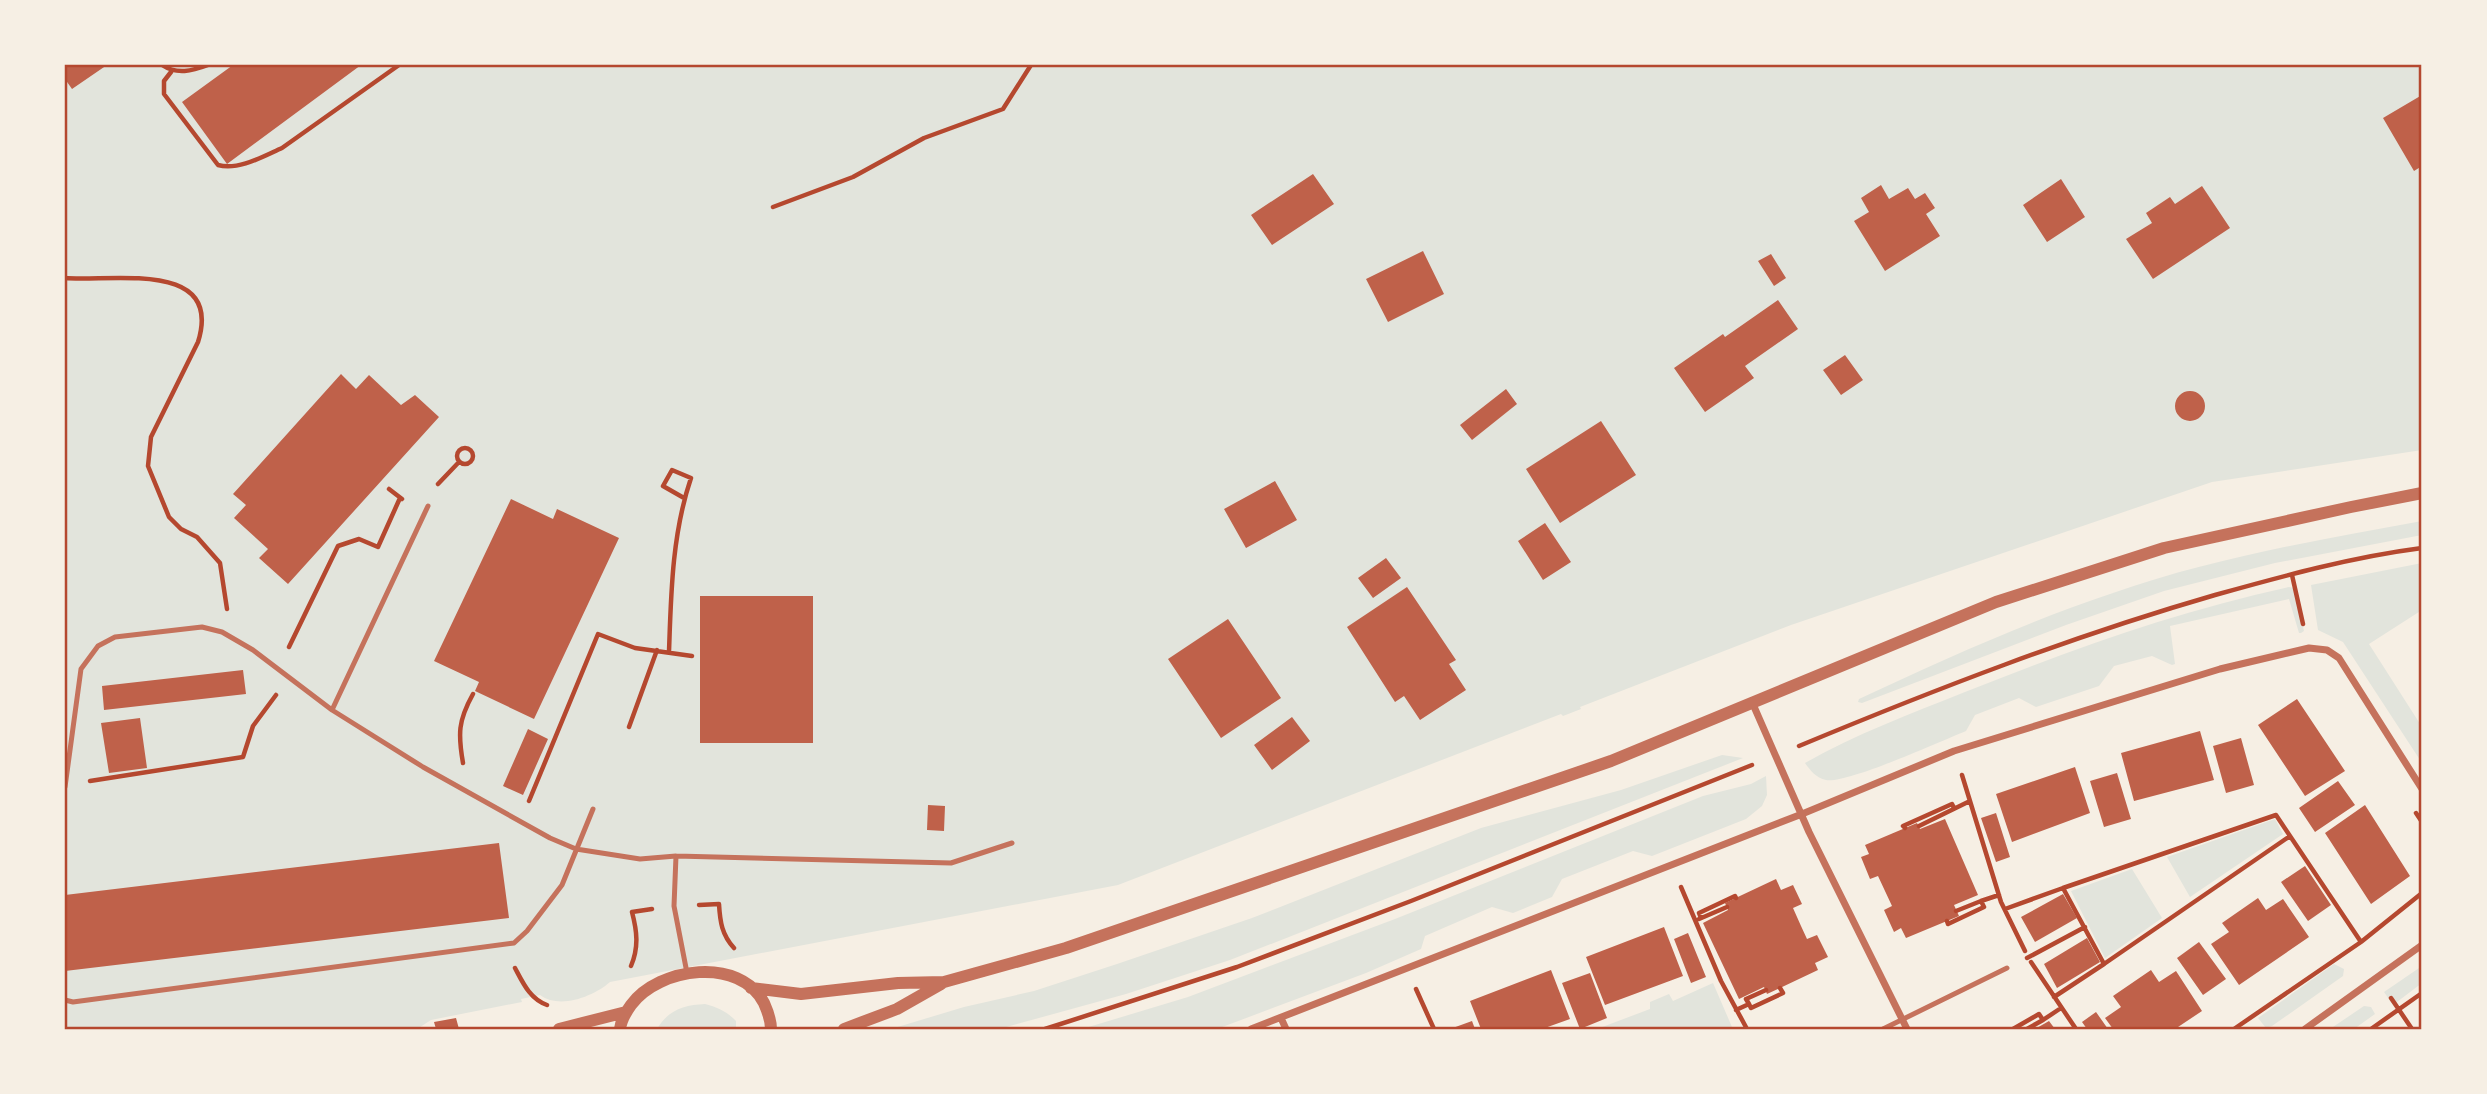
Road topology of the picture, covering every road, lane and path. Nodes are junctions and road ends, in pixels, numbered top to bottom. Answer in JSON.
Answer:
{"nodes":[{"id":1,"x":162,"y":65,"type":"edge"},
{"id":2,"x":208,"y":65,"type":"edge"},
{"id":3,"x":399,"y":65,"type":"edge"},
{"id":4,"x":1031,"y":65,"type":"edge"},
{"id":5,"x":172,"y":72,"type":"junction"},
{"id":6,"x":773,"y":207,"type":"dead end"},
{"id":7,"x":65,"y":278,"type":"edge"},
{"id":8,"x":2422,"y":494,"type":"edge"},
{"id":9,"x":400,"y":498,"type":"dead end"},
{"id":10,"x":684,"y":498,"type":"junction"},
{"id":11,"x":428,"y":506,"type":"dead end"},
{"id":12,"x":2422,"y":548,"type":"edge"},
{"id":13,"x":2292,"y":575,"type":"junction"},
{"id":14,"x":226,"y":635,"type":"junction"},
{"id":15,"x":2309,"y":648,"type":"junction"},
{"id":16,"x":657,"y":650,"type":"junction"},
{"id":17,"x":669,"y":652,"type":"junction"},
{"id":18,"x":692,"y":656,"type":"dead end"},
{"id":19,"x":278,"y":670,"type":"junction"},
{"id":20,"x":289,"y":677,"type":"junction"},
{"id":21,"x":473,"y":694,"type":"dead end"},
{"id":22,"x":1752,"y":702,"type":"junction"},
{"id":23,"x":332,"y":710,"type":"junction"},
{"id":24,"x":629,"y":727,"type":"dead end"},
{"id":25,"x":1776,"y":756,"type":"junction"},
{"id":26,"x":67,"y":757,"type":"edge"},
{"id":27,"x":1967,"y":768,"type":"dead end"},
{"id":28,"x":65,"y":786,"type":"edge"},
{"id":29,"x":2422,"y":789,"type":"edge"},
{"id":30,"x":469,"y":792,"type":"junction"},
{"id":31,"x":1970,"y":801,"type":"junction"},
{"id":32,"x":2410,"y":803,"type":"dead end"},
{"id":33,"x":1954,"y":808,"type":"junction"},
{"id":34,"x":593,"y":809,"type":"dead end"},
{"id":35,"x":1802,"y":814,"type":"junction"},
{"id":36,"x":520,"y":821,"type":"junction"},
{"id":37,"x":2422,"y":822,"type":"edge"},
{"id":38,"x":1919,"y":827,"type":"dead end"},
{"id":39,"x":1905,"y":828,"type":"dead end"},
{"id":40,"x":2290,"y":836,"type":"junction"},
{"id":41,"x":1012,"y":844,"type":"dead end"},
{"id":42,"x":576,"y":849,"type":"junction"},
{"id":43,"x":676,"y":856,"type":"junction"},
{"id":44,"x":1672,"y":864,"type":"junction"},
{"id":45,"x":2063,"y":888,"type":"junction"},
{"id":46,"x":2422,"y":893,"type":"edge"},
{"id":47,"x":2000,"y":895,"type":"junction"},
{"id":48,"x":1736,"y":898,"type":"dead end"},
{"id":49,"x":1981,"y":901,"type":"junction"},
{"id":50,"x":1727,"y":907,"type":"dead end"},
{"id":51,"x":2004,"y":909,"type":"junction"},
{"id":52,"x":1956,"y":911,"type":"dead end"},
{"id":53,"x":1698,"y":919,"type":"junction"},
{"id":54,"x":1947,"y":921,"type":"dead end"},
{"id":55,"x":2085,"y":927,"type":"junction"},
{"id":56,"x":2361,"y":942,"type":"junction"},
{"id":57,"x":505,"y":944,"type":"junction"},
{"id":58,"x":2422,"y":945,"type":"edge"},
{"id":59,"x":2028,"y":957,"type":"junction"},
{"id":60,"x":2104,"y":964,"type":"junction"},
{"id":61,"x":2007,"y":968,"type":"joint"},
{"id":62,"x":1398,"y":972,"type":"junction"},
{"id":63,"x":687,"y":973,"type":"junction"},
{"id":64,"x":2377,"y":978,"type":"junction"},
{"id":65,"x":944,"y":982,"type":"junction"},
{"id":66,"x":1427,"y":986,"type":"dead end"},
{"id":67,"x":751,"y":988,"type":"junction"},
{"id":68,"x":1780,"y":988,"type":"dead end"},
{"id":69,"x":1417,"y":990,"type":"junction"},
{"id":70,"x":1766,"y":990,"type":"dead end"},
{"id":71,"x":2422,"y":993,"type":"edge"},
{"id":72,"x":1405,"y":995,"type":"dead end"},
{"id":73,"x":2054,"y":997,"type":"junction"},
{"id":74,"x":65,"y":1000,"type":"edge"},
{"id":75,"x":1748,"y":1004,"type":"junction"},
{"id":76,"x":552,"y":1007,"type":"dead end"},
{"id":77,"x":2061,"y":1008,"type":"junction"},
{"id":78,"x":1736,"y":1010,"type":"junction"},
{"id":79,"x":2399,"y":1010,"type":"junction"},
{"id":80,"x":626,"y":1012,"type":"junction"},
{"id":81,"x":1281,"y":1018,"type":"junction"},
{"id":82,"x":1902,"y":1020,"type":"junction"},
{"id":83,"x":2043,"y":1020,"type":"junction"},
{"id":84,"x":559,"y":1029,"type":"edge"},
{"id":85,"x":620,"y":1029,"type":"edge"},
{"id":86,"x":771,"y":1029,"type":"edge"},
{"id":87,"x":844,"y":1029,"type":"edge"},
{"id":88,"x":1045,"y":1029,"type":"edge"},
{"id":89,"x":1251,"y":1029,"type":"edge"},
{"id":90,"x":1286,"y":1029,"type":"edge"},
{"id":91,"x":1434,"y":1029,"type":"edge"},
{"id":92,"x":1746,"y":1029,"type":"edge"},
{"id":93,"x":1883,"y":1029,"type":"edge"},
{"id":94,"x":1907,"y":1029,"type":"edge"},
{"id":95,"x":2013,"y":1029,"type":"edge"},
{"id":96,"x":2027,"y":1029,"type":"edge"},
{"id":97,"x":2076,"y":1029,"type":"edge"},
{"id":98,"x":2234,"y":1029,"type":"edge"},
{"id":99,"x":2305,"y":1029,"type":"edge"},
{"id":100,"x":2371,"y":1029,"type":"edge"},
{"id":101,"x":2412,"y":1029,"type":"edge"}],
"edges":[{"from":1,"to":5,"type":"path"},
{"from":2,"to":5,"type":"path"},
{"from":3,"to":5,"type":"path"},
{"from":4,"to":6,"type":"path"},
{"from":7,"to":14,"type":"path"},
{"from":8,"to":22,"type":"street"},
{"from":9,"to":19,"type":"path"},
{"from":10,"to":10,"type":"path"},
{"from":10,"to":17,"type":"path"},
{"from":11,"to":23,"type":"lane"},
{"from":12,"to":13,"type":"path"},
{"from":13,"to":15,"type":"path"},
{"from":13,"to":25,"type":"path"},
{"from":14,"to":19,"type":"lane"},
{"from":14,"to":26,"type":"lane"},
{"from":15,"to":29,"type":"street"},
{"from":15,"to":35,"type":"street"},
{"from":16,"to":17,"type":"path"},
{"from":16,"to":24,"type":"path"},
{"from":16,"to":36,"type":"path"},
{"from":17,"to":18,"type":"path"},
{"from":19,"to":20,"type":"lane"},
{"from":20,"to":23,"type":"lane"},
{"from":20,"to":28,"type":"path"},
{"from":21,"to":30,"type":"path"},
{"from":22,"to":25,"type":"street"},
{"from":22,"to":65,"type":"street"},
{"from":23,"to":30,"type":"lane"},
{"from":25,"to":35,"type":"street"},
{"from":25,"to":88,"type":"path"},
{"from":26,"to":28,"type":"lane"},
{"from":27,"to":31,"type":"path"},
{"from":30,"to":36,"type":"lane"},
{"from":31,"to":33,"type":"path"},
{"from":31,"to":47,"type":"path"},
{"from":32,"to":37,"type":"path"},
{"from":33,"to":38,"type":"path"},
{"from":33,"to":39,"type":"path"},
{"from":34,"to":42,"type":"lane"},
{"from":35,"to":44,"type":"street"},
{"from":35,"to":82,"type":"street"},
{"from":36,"to":42,"type":"lane"},
{"from":40,"to":45,"type":"path"},
{"from":40,"to":56,"type":"path"},
{"from":40,"to":60,"type":"path"},
{"from":41,"to":43,"type":"lane"},
{"from":42,"to":43,"type":"lane"},
{"from":42,"to":57,"type":"lane"},
{"from":43,"to":63,"type":"lane"},
{"from":44,"to":53,"type":"path"},
{"from":44,"to":62,"type":"street"},
{"from":45,"to":51,"type":"path"},
{"from":45,"to":55,"type":"path"},
{"from":46,"to":56,"type":"path"},
{"from":47,"to":49,"type":"path"},
{"from":47,"to":51,"type":"path"},
{"from":48,"to":53,"type":"path"},
{"from":49,"to":52,"type":"path"},
{"from":49,"to":54,"type":"path"},
{"from":50,"to":53,"type":"path"},
{"from":51,"to":59,"type":"path"},
{"from":53,"to":78,"type":"path"},
{"from":55,"to":59,"type":"path"},
{"from":55,"to":60,"type":"path"},
{"from":56,"to":98,"type":"path"},
{"from":57,"to":74,"type":"lane"},
{"from":57,"to":76,"type":"path"},
{"from":58,"to":64,"type":"street"},
{"from":59,"to":61,"type":"path"},
{"from":59,"to":73,"type":"path"},
{"from":60,"to":73,"type":"path"},
{"from":61,"to":82,"type":"lane"},
{"from":62,"to":69,"type":"path"},
{"from":62,"to":81,"type":"street"},
{"from":63,"to":67,"type":"street"},
{"from":63,"to":80,"type":"street"},
{"from":64,"to":79,"type":"path"},
{"from":64,"to":99,"type":"street"},
{"from":65,"to":67,"type":"street"},
{"from":65,"to":87,"type":"street"},
{"from":66,"to":69,"type":"path"},
{"from":67,"to":86,"type":"street"},
{"from":68,"to":75,"type":"path"},
{"from":69,"to":72,"type":"path"},
{"from":69,"to":91,"type":"path"},
{"from":70,"to":75,"type":"path"},
{"from":71,"to":79,"type":"path"},
{"from":73,"to":77,"type":"path"},
{"from":75,"to":78,"type":"path"},
{"from":77,"to":83,"type":"path"},
{"from":77,"to":97,"type":"path"},
{"from":78,"to":92,"type":"path"},
{"from":79,"to":100,"type":"path"},
{"from":79,"to":101,"type":"path"},
{"from":80,"to":84,"type":"street"},
{"from":80,"to":85,"type":"street"},
{"from":81,"to":89,"type":"street"},
{"from":81,"to":90,"type":"street"},
{"from":82,"to":93,"type":"lane"},
{"from":82,"to":94,"type":"street"},
{"from":83,"to":95,"type":"path"},
{"from":83,"to":96,"type":"path"}]}
